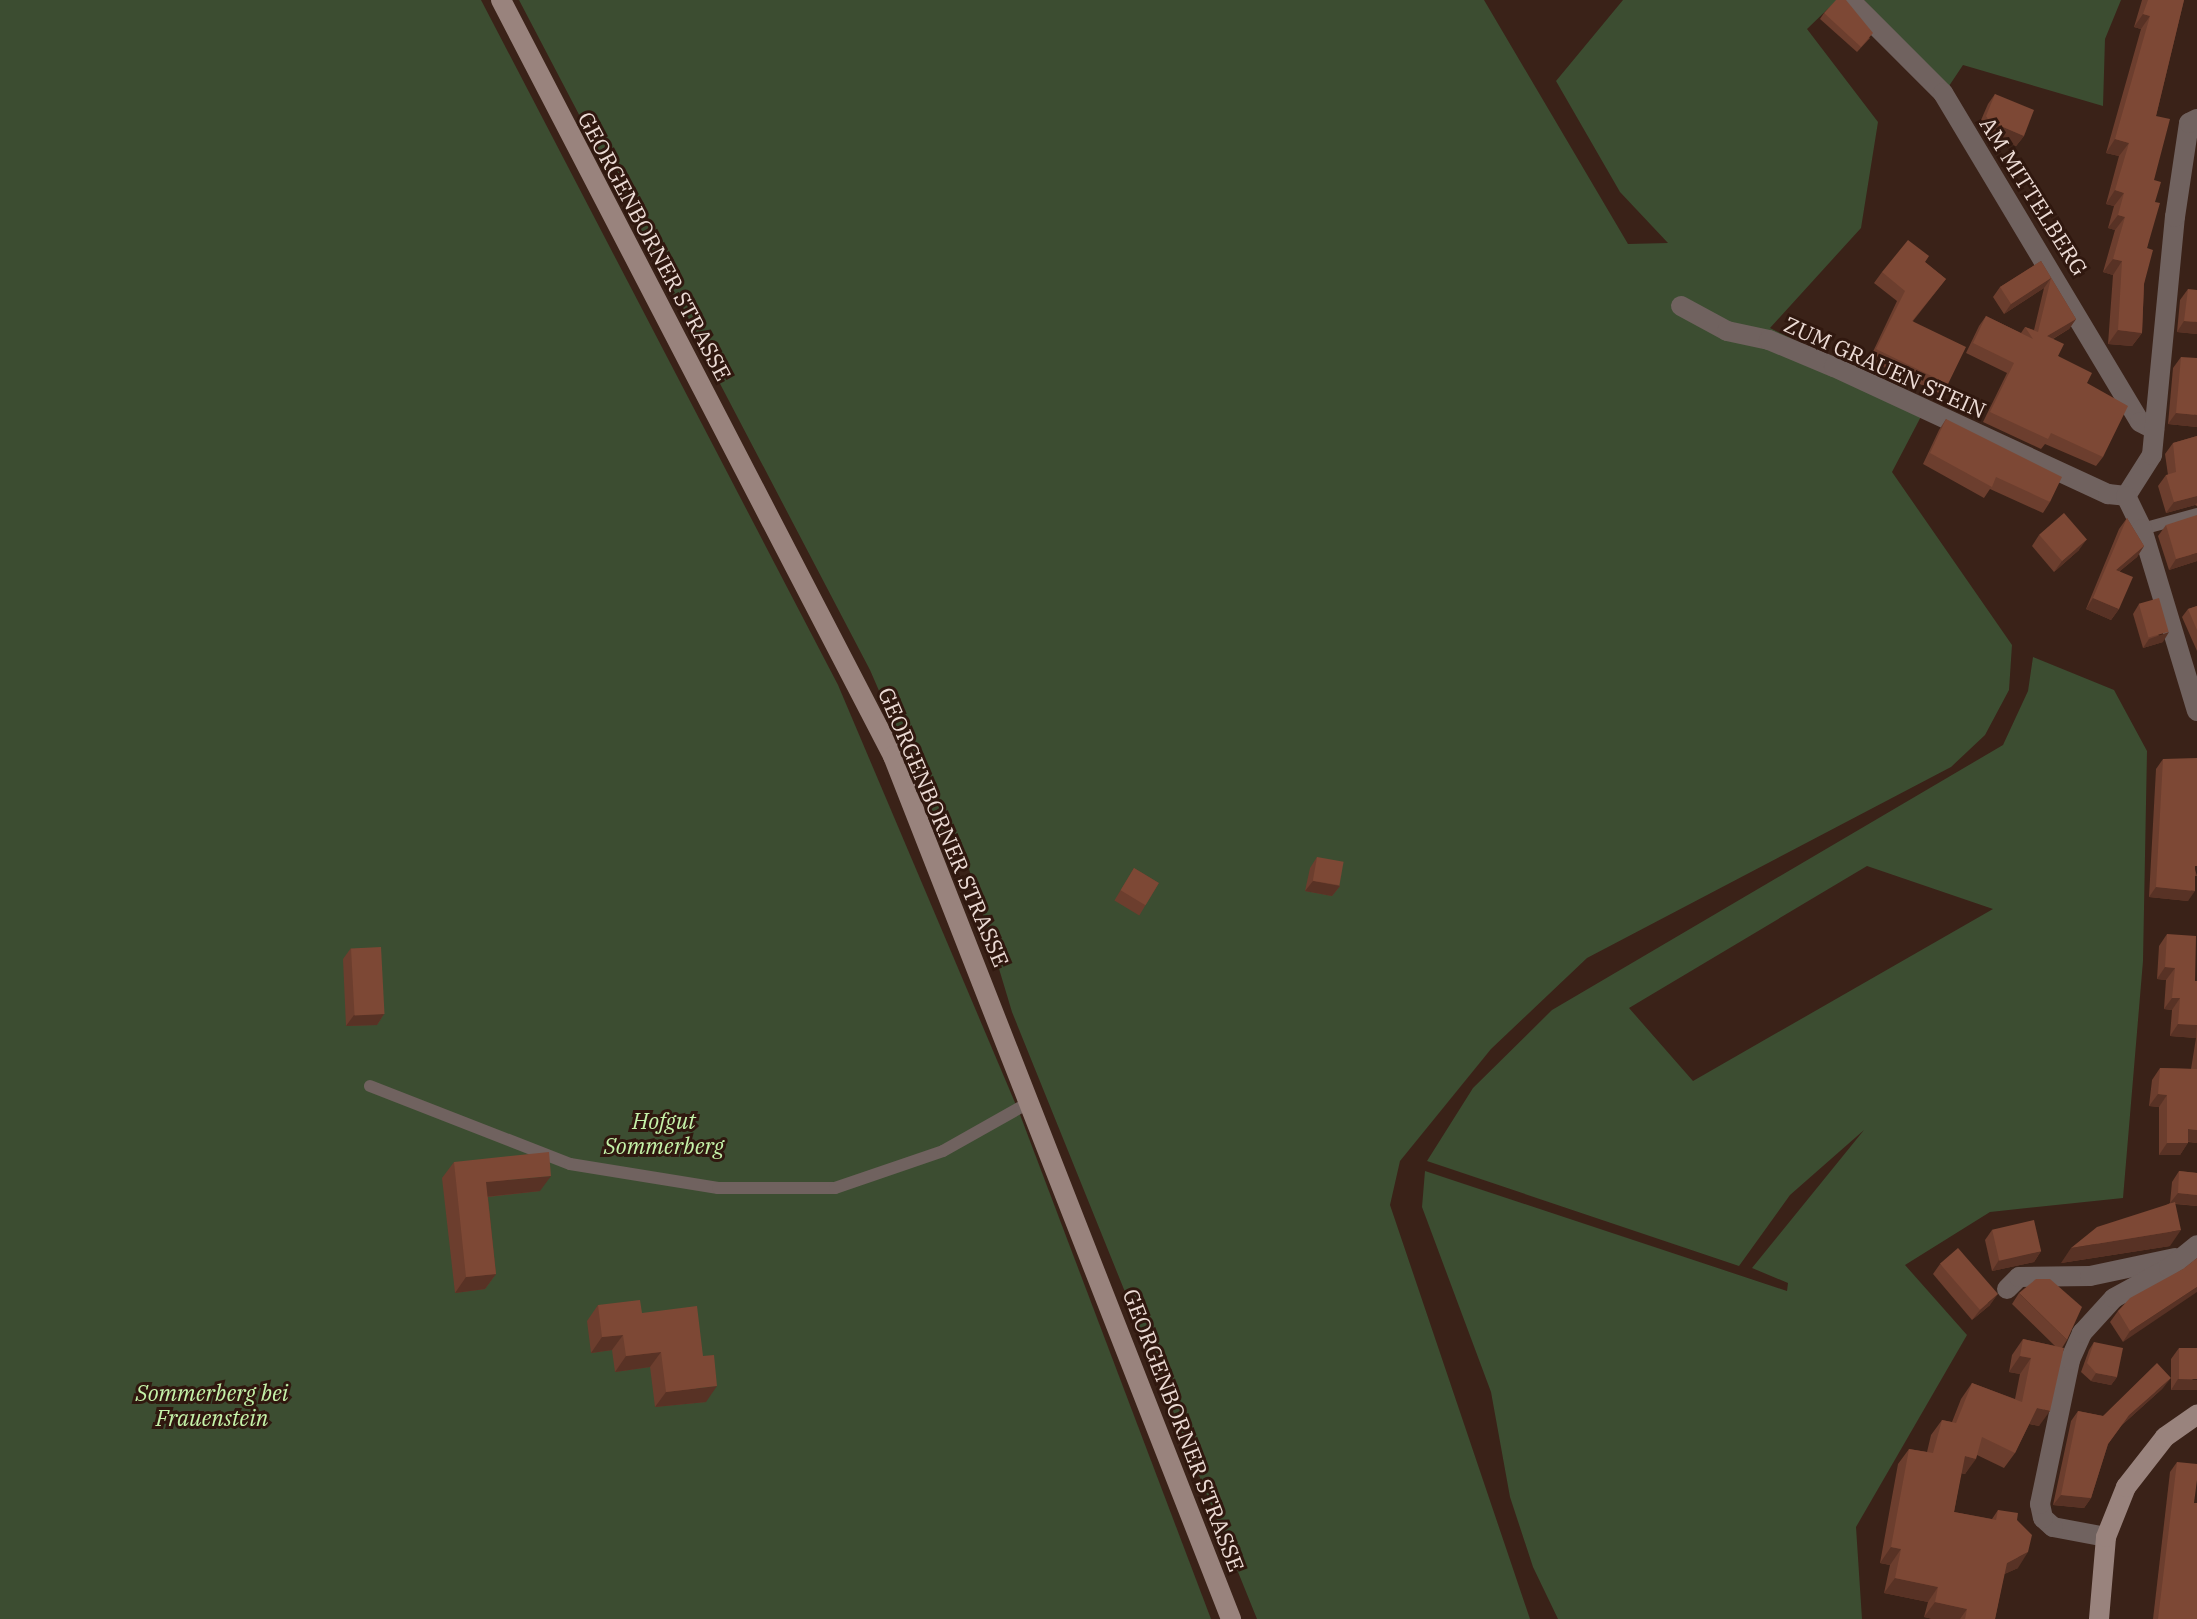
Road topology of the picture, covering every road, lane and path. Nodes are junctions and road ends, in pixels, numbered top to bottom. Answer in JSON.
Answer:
{"nodes":[{"id":1,"x":501,"y":0,"type":"edge"},
{"id":2,"x":1852,"y":2,"type":"edge"},
{"id":3,"x":2197,"y":119,"type":"edge"},
{"id":4,"x":1681,"y":306,"type":"dead end"},
{"id":5,"x":2154,"y":429,"type":"junction"},
{"id":6,"x":2126,"y":496,"type":"junction"},
{"id":7,"x":2197,"y":514,"type":"edge"},
{"id":8,"x":2142,"y":529,"type":"junction"},
{"id":9,"x":2197,"y":711,"type":"edge"},
{"id":10,"x":370,"y":1086,"type":"dead end"},
{"id":11,"x":1030,"y":1102,"type":"junction"},
{"id":12,"x":2190,"y":1250,"type":"edge"},
{"id":13,"x":2007,"y":1289,"type":"dead end"},
{"id":14,"x":2197,"y":1415,"type":"edge"},
{"id":15,"x":2106,"y":1537,"type":"junction"},
{"id":16,"x":1231,"y":1619,"type":"edge"},
{"id":17,"x":2099,"y":1619,"type":"edge"}],
"edges":[{"from":1,"to":11,"type":"main road","name":"GEORGENBORNER STRASSE"},
{"from":2,"to":5,"type":"street","name":"AM MITTELBERG"},
{"from":3,"to":5,"type":"street"},
{"from":4,"to":6,"type":"street","name":"ZUM GRAUEN STEIN"},
{"from":5,"to":6,"type":"street"},
{"from":6,"to":8,"type":"street"},
{"from":7,"to":8,"type":"lane"},
{"from":8,"to":9,"type":"street"},
{"from":10,"to":11,"type":"lane"},
{"from":11,"to":16,"type":"main road","name":"GEORGENBORNER STRASSE"},
{"from":12,"to":13,"type":"street"},
{"from":12,"to":15,"type":"street"},
{"from":14,"to":15,"type":"main road"},
{"from":15,"to":17,"type":"main road"}]}
